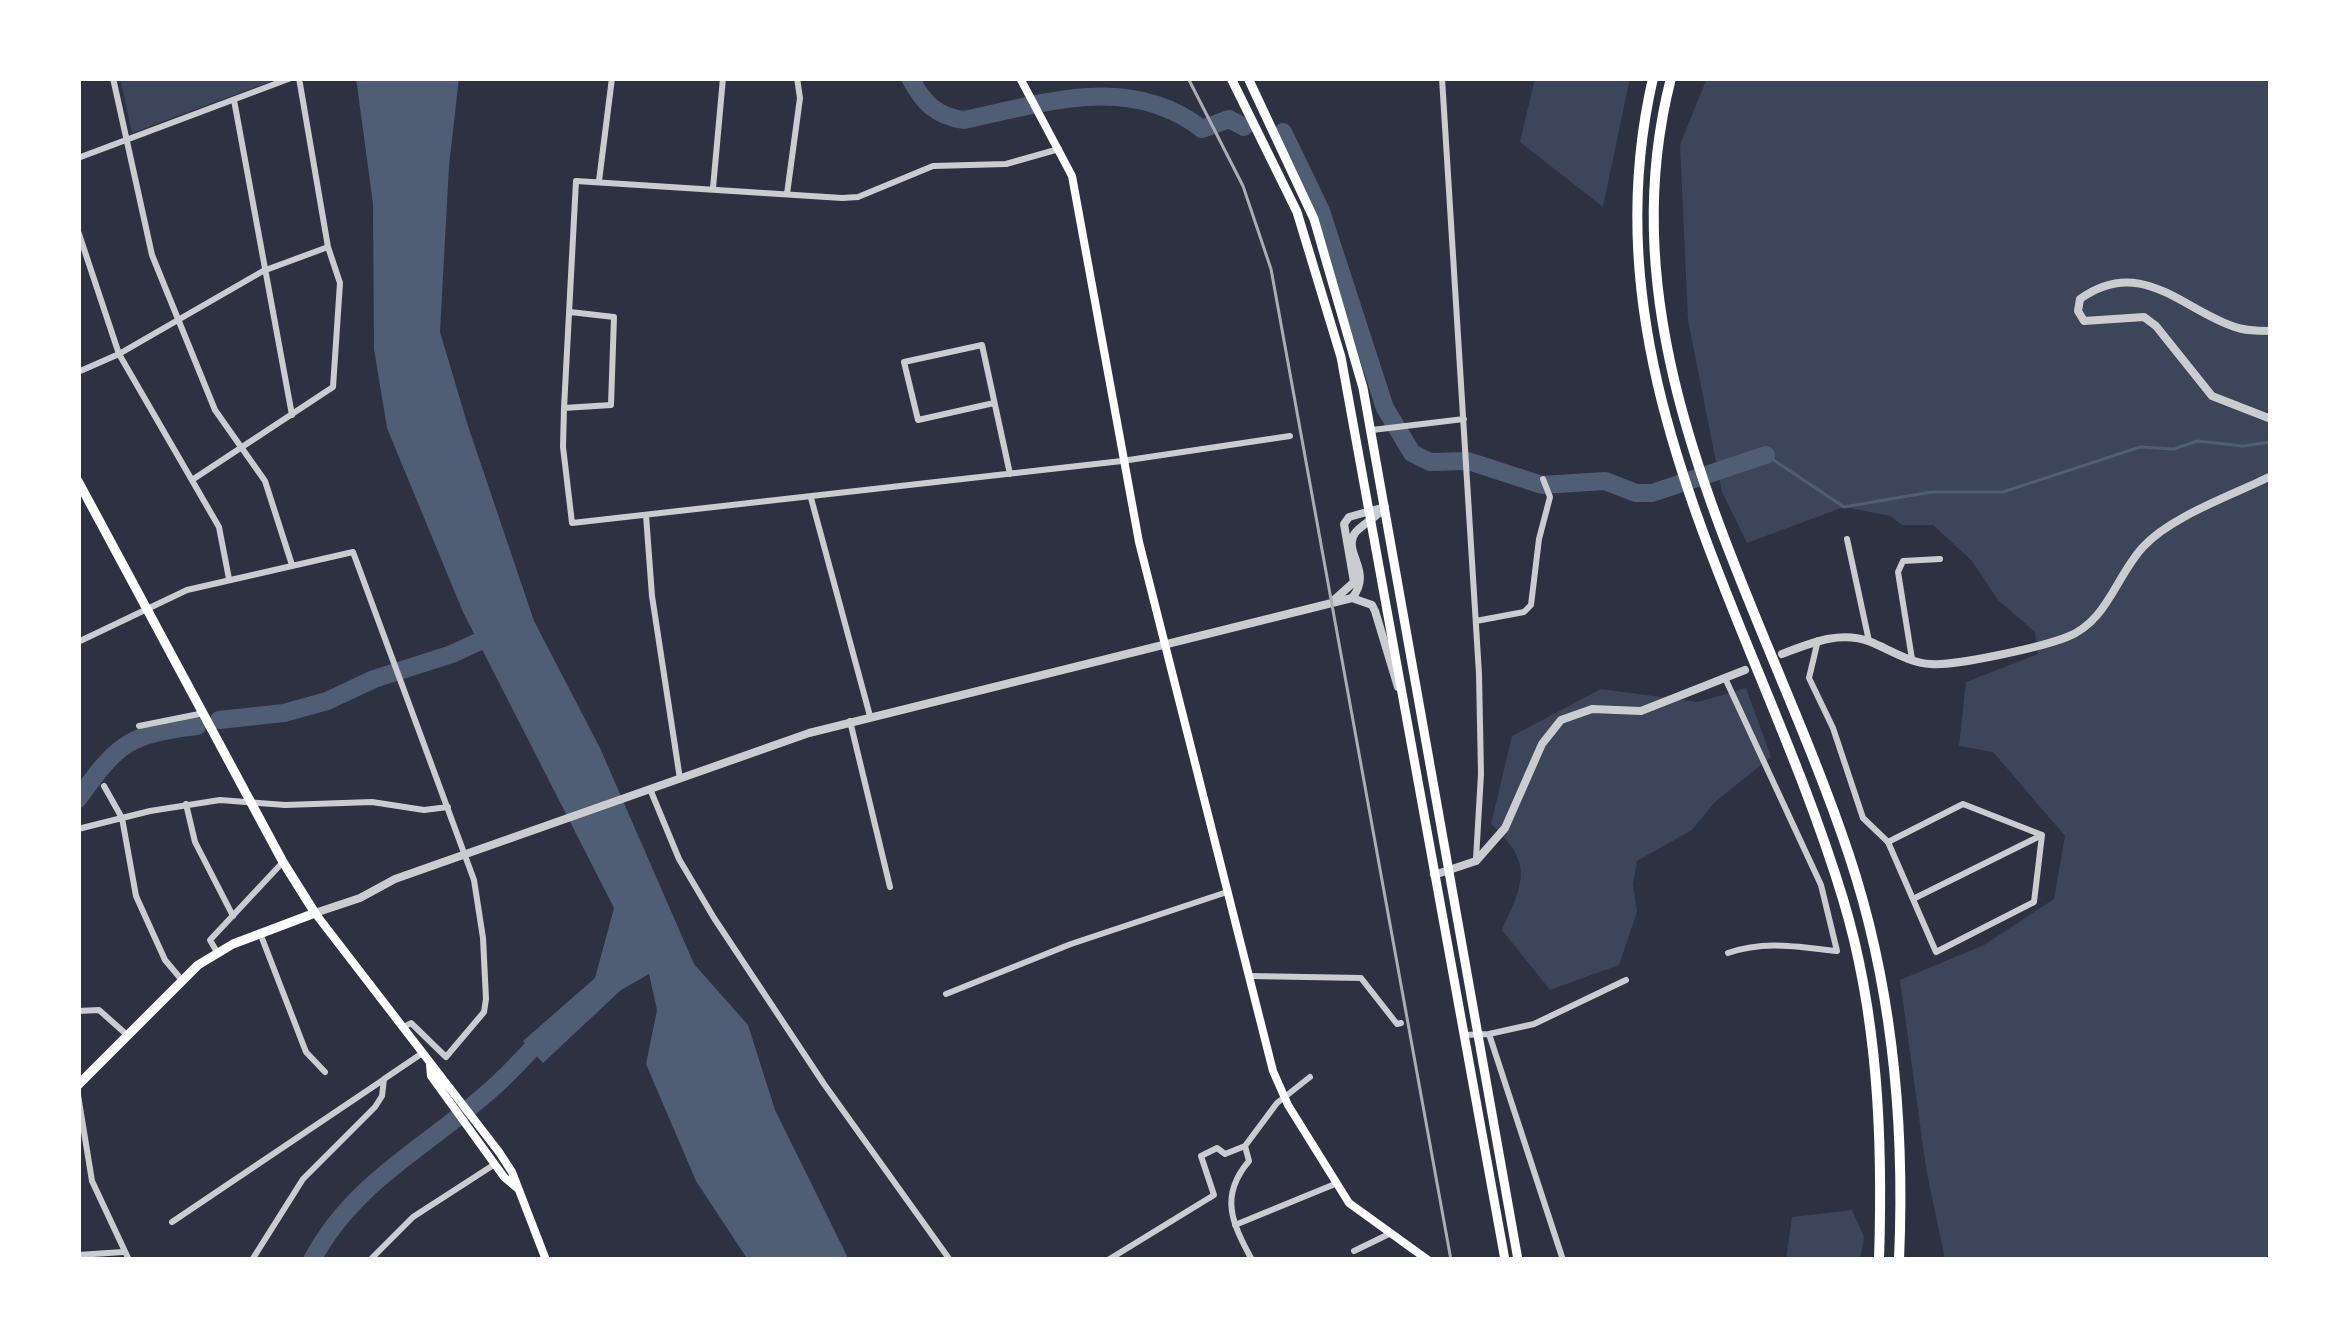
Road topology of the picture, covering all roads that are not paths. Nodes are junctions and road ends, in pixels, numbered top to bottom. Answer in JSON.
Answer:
{"nodes":[{"id":1,"x":113,"y":78,"type":"edge"},
{"id":2,"x":295,"y":78,"type":"edge"},
{"id":3,"x":612,"y":78,"type":"edge"},
{"id":4,"x":723,"y":78,"type":"edge"},
{"id":5,"x":797,"y":78,"type":"edge"},
{"id":6,"x":1020,"y":78,"type":"edge"},
{"id":7,"x":1231,"y":78,"type":"edge"},
{"id":8,"x":1248,"y":78,"type":"edge"},
{"id":9,"x":1442,"y":78,"type":"edge"},
{"id":10,"x":1653,"y":78,"type":"edge"},
{"id":11,"x":1671,"y":78,"type":"edge"},
{"id":12,"x":234,"y":100,"type":"junction"},
{"id":13,"x":126,"y":140,"type":"junction"},
{"id":14,"x":1059,"y":149,"type":"junction"},
{"id":15,"x":78,"y":158,"type":"edge"},
{"id":16,"x":598,"y":182,"type":"junction"},
{"id":17,"x":713,"y":188,"type":"junction"},
{"id":18,"x":787,"y":194,"type":"junction"},
{"id":19,"x":78,"y":231,"type":"edge"},
{"id":20,"x":328,"y":247,"type":"junction"},
{"id":21,"x":263,"y":271,"type":"junction"},
{"id":22,"x":570,"y":312,"type":"junction"},
{"id":23,"x":178,"y":319,"type":"junction"},
{"id":24,"x":2271,"y":332,"type":"edge"},
{"id":25,"x":119,"y":354,"type":"junction"},
{"id":26,"x":78,"y":371,"type":"edge"},
{"id":27,"x":994,"y":403,"type":"junction"},
{"id":28,"x":564,"y":408,"type":"junction"},
{"id":29,"x":292,"y":416,"type":"junction"},
{"id":30,"x":1463,"y":419,"type":"junction"},
{"id":31,"x":2271,"y":419,"type":"edge"},
{"id":32,"x":1371,"y":430,"type":"junction"},
{"id":33,"x":1290,"y":436,"type":"dead end"},
{"id":34,"x":242,"y":450,"type":"junction"},
{"id":35,"x":1122,"y":461,"type":"junction"},
{"id":36,"x":1010,"y":474,"type":"junction"},
{"id":37,"x":2271,"y":476,"type":"edge"},
{"id":38,"x":1543,"y":478,"type":"dead end"},
{"id":39,"x":192,"y":480,"type":"junction"},
{"id":40,"x":78,"y":481,"type":"edge"},
{"id":41,"x":811,"y":498,"type":"junction"},
{"id":42,"x":1385,"y":507,"type":"junction"},
{"id":43,"x":1369,"y":511,"type":"junction"},
{"id":44,"x":646,"y":515,"type":"junction"},
{"id":45,"x":1371,"y":524,"type":"junction"},
{"id":46,"x":1847,"y":539,"type":"dead end"},
{"id":47,"x":1940,"y":559,"type":"dead end"},
{"id":48,"x":292,"y":565,"type":"junction"},
{"id":49,"x":229,"y":579,"type":"junction"},
{"id":50,"x":1352,"y":598,"type":"junction"},
{"id":51,"x":1333,"y":601,"type":"junction"},
{"id":52,"x":146,"y":608,"type":"junction"},
{"id":53,"x":1476,"y":621,"type":"junction"},
{"id":54,"x":1818,"y":640,"type":"junction"},
{"id":55,"x":1869,"y":641,"type":"junction"},
{"id":56,"x":1164,"y":642,"type":"junction"},
{"id":57,"x":78,"y":643,"type":"edge"},
{"id":58,"x":1783,"y":654,"type":"dead end"},
{"id":59,"x":1912,"y":659,"type":"junction"},
{"id":60,"x":1745,"y":670,"type":"dead end"},
{"id":61,"x":1725,"y":678,"type":"junction"},
{"id":62,"x":1402,"y":700,"type":"junction"},
{"id":63,"x":204,"y":713,"type":"junction"},
{"id":64,"x":870,"y":716,"type":"junction"},
{"id":65,"x":850,"y":721,"type":"junction"},
{"id":66,"x":139,"y":727,"type":"dead end"},
{"id":67,"x":680,"y":779,"type":"junction"},
{"id":68,"x":104,"y":786,"type":"dead end"},
{"id":69,"x":650,"y":789,"type":"junction"},
{"id":70,"x":251,"y":800,"type":"junction"},
{"id":71,"x":186,"y":804,"type":"junction"},
{"id":72,"x":448,"y":807,"type":"junction"},
{"id":73,"x":122,"y":818,"type":"junction"},
{"id":74,"x":78,"y":830,"type":"edge"},
{"id":75,"x":2042,"y":836,"type":"junction"},
{"id":76,"x":1888,"y":842,"type":"junction"},
{"id":77,"x":466,"y":855,"type":"junction"},
{"id":78,"x":1476,"y":861,"type":"junction"},
{"id":79,"x":283,"y":862,"type":"junction"},
{"id":80,"x":1449,"y":871,"type":"junction"},
{"id":81,"x":1434,"y":874,"type":"junction"},
{"id":82,"x":890,"y":887,"type":"dead end"},
{"id":83,"x":1227,"y":892,"type":"junction"},
{"id":84,"x":1913,"y":899,"type":"junction"},
{"id":85,"x":315,"y":913,"type":"junction"},
{"id":86,"x":233,"y":916,"type":"junction"},
{"id":87,"x":260,"y":933,"type":"junction"},
{"id":88,"x":217,"y":952,"type":"junction"},
{"id":89,"x":1728,"y":953,"type":"dead end"},
{"id":90,"x":1250,"y":976,"type":"junction"},
{"id":91,"x":181,"y":980,"type":"junction"},
{"id":92,"x":1626,"y":980,"type":"dead end"},
{"id":93,"x":946,"y":994,"type":"dead end"},
{"id":94,"x":78,"y":1011,"type":"edge"},
{"id":95,"x":1401,"y":1023,"type":"dead end"},
{"id":96,"x":403,"y":1028,"type":"junction"},
{"id":97,"x":126,"y":1034,"type":"junction"},
{"id":98,"x":1483,"y":1034,"type":"junction"},
{"id":99,"x":1463,"y":1035,"type":"junction"},
{"id":100,"x":422,"y":1054,"type":"junction"},
{"id":101,"x":325,"y":1072,"type":"dead end"},
{"id":102,"x":1310,"y":1077,"type":"dead end"},
{"id":103,"x":384,"y":1079,"type":"junction"},
{"id":104,"x":78,"y":1085,"type":"edge"},
{"id":105,"x":78,"y":1095,"type":"edge"},
{"id":106,"x":1284,"y":1096,"type":"junction"},
{"id":107,"x":1244,"y":1147,"type":"junction"},
{"id":108,"x":495,"y":1157,"type":"junction"},
{"id":109,"x":1335,"y":1184,"type":"junction"},
{"id":110,"x":172,"y":1222,"type":"dead end"},
{"id":111,"x":1235,"y":1225,"type":"junction"},
{"id":112,"x":1389,"y":1234,"type":"junction"},
{"id":113,"x":1354,"y":1251,"type":"dead end"},
{"id":114,"x":123,"y":1252,"type":"junction"},
{"id":115,"x":78,"y":1255,"type":"edge"},
{"id":116,"x":129,"y":1260,"type":"edge"},
{"id":117,"x":252,"y":1260,"type":"edge"},
{"id":118,"x":370,"y":1260,"type":"edge"},
{"id":119,"x":547,"y":1260,"type":"edge"},
{"id":120,"x":950,"y":1260,"type":"edge"},
{"id":121,"x":1108,"y":1260,"type":"edge"},
{"id":122,"x":1252,"y":1260,"type":"edge"},
{"id":123,"x":1428,"y":1260,"type":"edge"},
{"id":124,"x":1505,"y":1260,"type":"edge"},
{"id":125,"x":1518,"y":1260,"type":"edge"},
{"id":126,"x":1563,"y":1260,"type":"edge"},
{"id":127,"x":1879,"y":1260,"type":"edge"},
{"id":128,"x":1899,"y":1260,"type":"edge"}],
"edges":[{"from":1,"to":13,"type":"street"},
{"from":2,"to":12,"type":"street"},
{"from":2,"to":20,"type":"street"},
{"from":3,"to":16,"type":"street"},
{"from":4,"to":17,"type":"street"},
{"from":5,"to":18,"type":"street"},
{"from":6,"to":14,"type":"main road"},
{"from":7,"to":43,"type":"main road"},
{"from":8,"to":32,"type":"main road"},
{"from":9,"to":30,"type":"street"},
{"from":10,"to":127,"type":"highway"},
{"from":11,"to":128,"type":"highway"},
{"from":12,"to":13,"type":"street"},
{"from":12,"to":21,"type":"street"},
{"from":13,"to":15,"type":"street"},
{"from":13,"to":23,"type":"street"},
{"from":14,"to":18,"type":"street"},
{"from":14,"to":35,"type":"main road"},
{"from":16,"to":17,"type":"street"},
{"from":16,"to":22,"type":"street"},
{"from":17,"to":18,"type":"street"},
{"from":19,"to":25,"type":"street"},
{"from":20,"to":21,"type":"street"},
{"from":20,"to":29,"type":"street"},
{"from":21,"to":23,"type":"street"},
{"from":21,"to":29,"type":"street"},
{"from":22,"to":28,"type":"street"},
{"from":22,"to":28,"type":"street"},
{"from":23,"to":25,"type":"street"},
{"from":23,"to":34,"type":"street"},
{"from":24,"to":31,"type":"street"},
{"from":25,"to":26,"type":"street"},
{"from":25,"to":39,"type":"street"},
{"from":27,"to":27,"type":"street"},
{"from":27,"to":36,"type":"street"},
{"from":28,"to":44,"type":"street"},
{"from":29,"to":34,"type":"street"},
{"from":30,"to":32,"type":"street"},
{"from":30,"to":53,"type":"street"},
{"from":32,"to":42,"type":"main road"},
{"from":33,"to":35,"type":"street"},
{"from":34,"to":39,"type":"street"},
{"from":34,"to":48,"type":"street"},
{"from":35,"to":36,"type":"street"},
{"from":35,"to":56,"type":"main road"},
{"from":36,"to":41,"type":"street"},
{"from":37,"to":59,"type":"street"},
{"from":38,"to":53,"type":"street"},
{"from":39,"to":49,"type":"street"},
{"from":40,"to":52,"type":"main road"},
{"from":41,"to":44,"type":"street"},
{"from":41,"to":64,"type":"street"},
{"from":42,"to":43,"type":"street"},
{"from":42,"to":45,"type":"street"},
{"from":42,"to":80,"type":"main road"},
{"from":43,"to":45,"type":"main road"},
{"from":43,"to":51,"type":"street"},
{"from":44,"to":67,"type":"street"},
{"from":45,"to":50,"type":"street"},
{"from":45,"to":62,"type":"main road"},
{"from":46,"to":55,"type":"street"},
{"from":47,"to":59,"type":"street"},
{"from":48,"to":49,"type":"street"},
{"from":48,"to":72,"type":"street"},
{"from":49,"to":52,"type":"street"},
{"from":50,"to":51,"type":"street"},
{"from":50,"to":62,"type":"street"},
{"from":51,"to":56,"type":"street"},
{"from":52,"to":57,"type":"street"},
{"from":52,"to":63,"type":"main road"},
{"from":53,"to":78,"type":"street"},
{"from":54,"to":55,"type":"street"},
{"from":54,"to":58,"type":"street"},
{"from":54,"to":76,"type":"street"},
{"from":55,"to":59,"type":"street"},
{"from":56,"to":64,"type":"street"},
{"from":56,"to":83,"type":"main road"},
{"from":60,"to":61,"type":"street"},
{"from":61,"to":78,"type":"street"},
{"from":61,"to":89,"type":"street"},
{"from":62,"to":81,"type":"main road"},
{"from":63,"to":66,"type":"street"},
{"from":63,"to":70,"type":"main road"},
{"from":64,"to":65,"type":"street"},
{"from":65,"to":67,"type":"street"},
{"from":65,"to":82,"type":"street"},
{"from":67,"to":69,"type":"street"},
{"from":68,"to":73,"type":"street"},
{"from":69,"to":77,"type":"street"},
{"from":69,"to":120,"type":"street"},
{"from":70,"to":71,"type":"street"},
{"from":70,"to":72,"type":"street"},
{"from":70,"to":79,"type":"main road"},
{"from":71,"to":73,"type":"street"},
{"from":71,"to":86,"type":"street"},
{"from":72,"to":77,"type":"street"},
{"from":73,"to":74,"type":"street"},
{"from":73,"to":91,"type":"street"},
{"from":75,"to":76,"type":"street"},
{"from":75,"to":84,"type":"street"},
{"from":75,"to":84,"type":"street"},
{"from":76,"to":84,"type":"street"},
{"from":77,"to":85,"type":"street"},
{"from":77,"to":96,"type":"street"},
{"from":78,"to":80,"type":"street"},
{"from":79,"to":85,"type":"main road"},
{"from":79,"to":86,"type":"street"},
{"from":80,"to":81,"type":"street"},
{"from":80,"to":98,"type":"main road"},
{"from":81,"to":99,"type":"main road"},
{"from":83,"to":90,"type":"main road"},
{"from":83,"to":93,"type":"street"},
{"from":85,"to":87,"type":"main road"},
{"from":85,"to":96,"type":"main road"},
{"from":86,"to":88,"type":"street"},
{"from":87,"to":88,"type":"main road"},
{"from":87,"to":101,"type":"street"},
{"from":88,"to":91,"type":"main road"},
{"from":90,"to":95,"type":"street"},
{"from":90,"to":106,"type":"main road"},
{"from":91,"to":97,"type":"main road"},
{"from":92,"to":98,"type":"street"},
{"from":94,"to":97,"type":"street"},
{"from":96,"to":100,"type":"main road"},
{"from":97,"to":104,"type":"main road"},
{"from":98,"to":99,"type":"street"},
{"from":98,"to":125,"type":"main road"},
{"from":98,"to":126,"type":"street"},
{"from":99,"to":124,"type":"main road"},
{"from":100,"to":103,"type":"street"},
{"from":100,"to":108,"type":"main road"},
{"from":102,"to":106,"type":"street"},
{"from":103,"to":110,"type":"street"},
{"from":103,"to":117,"type":"street"},
{"from":105,"to":114,"type":"street"},
{"from":106,"to":107,"type":"street"},
{"from":106,"to":109,"type":"main road"},
{"from":107,"to":111,"type":"street"},
{"from":107,"to":121,"type":"street"},
{"from":108,"to":118,"type":"street"},
{"from":108,"to":119,"type":"main road"},
{"from":109,"to":111,"type":"street"},
{"from":109,"to":112,"type":"main road"},
{"from":111,"to":122,"type":"street"},
{"from":112,"to":113,"type":"street"},
{"from":112,"to":123,"type":"main road"},
{"from":114,"to":115,"type":"street"},
{"from":114,"to":116,"type":"street"}]}
